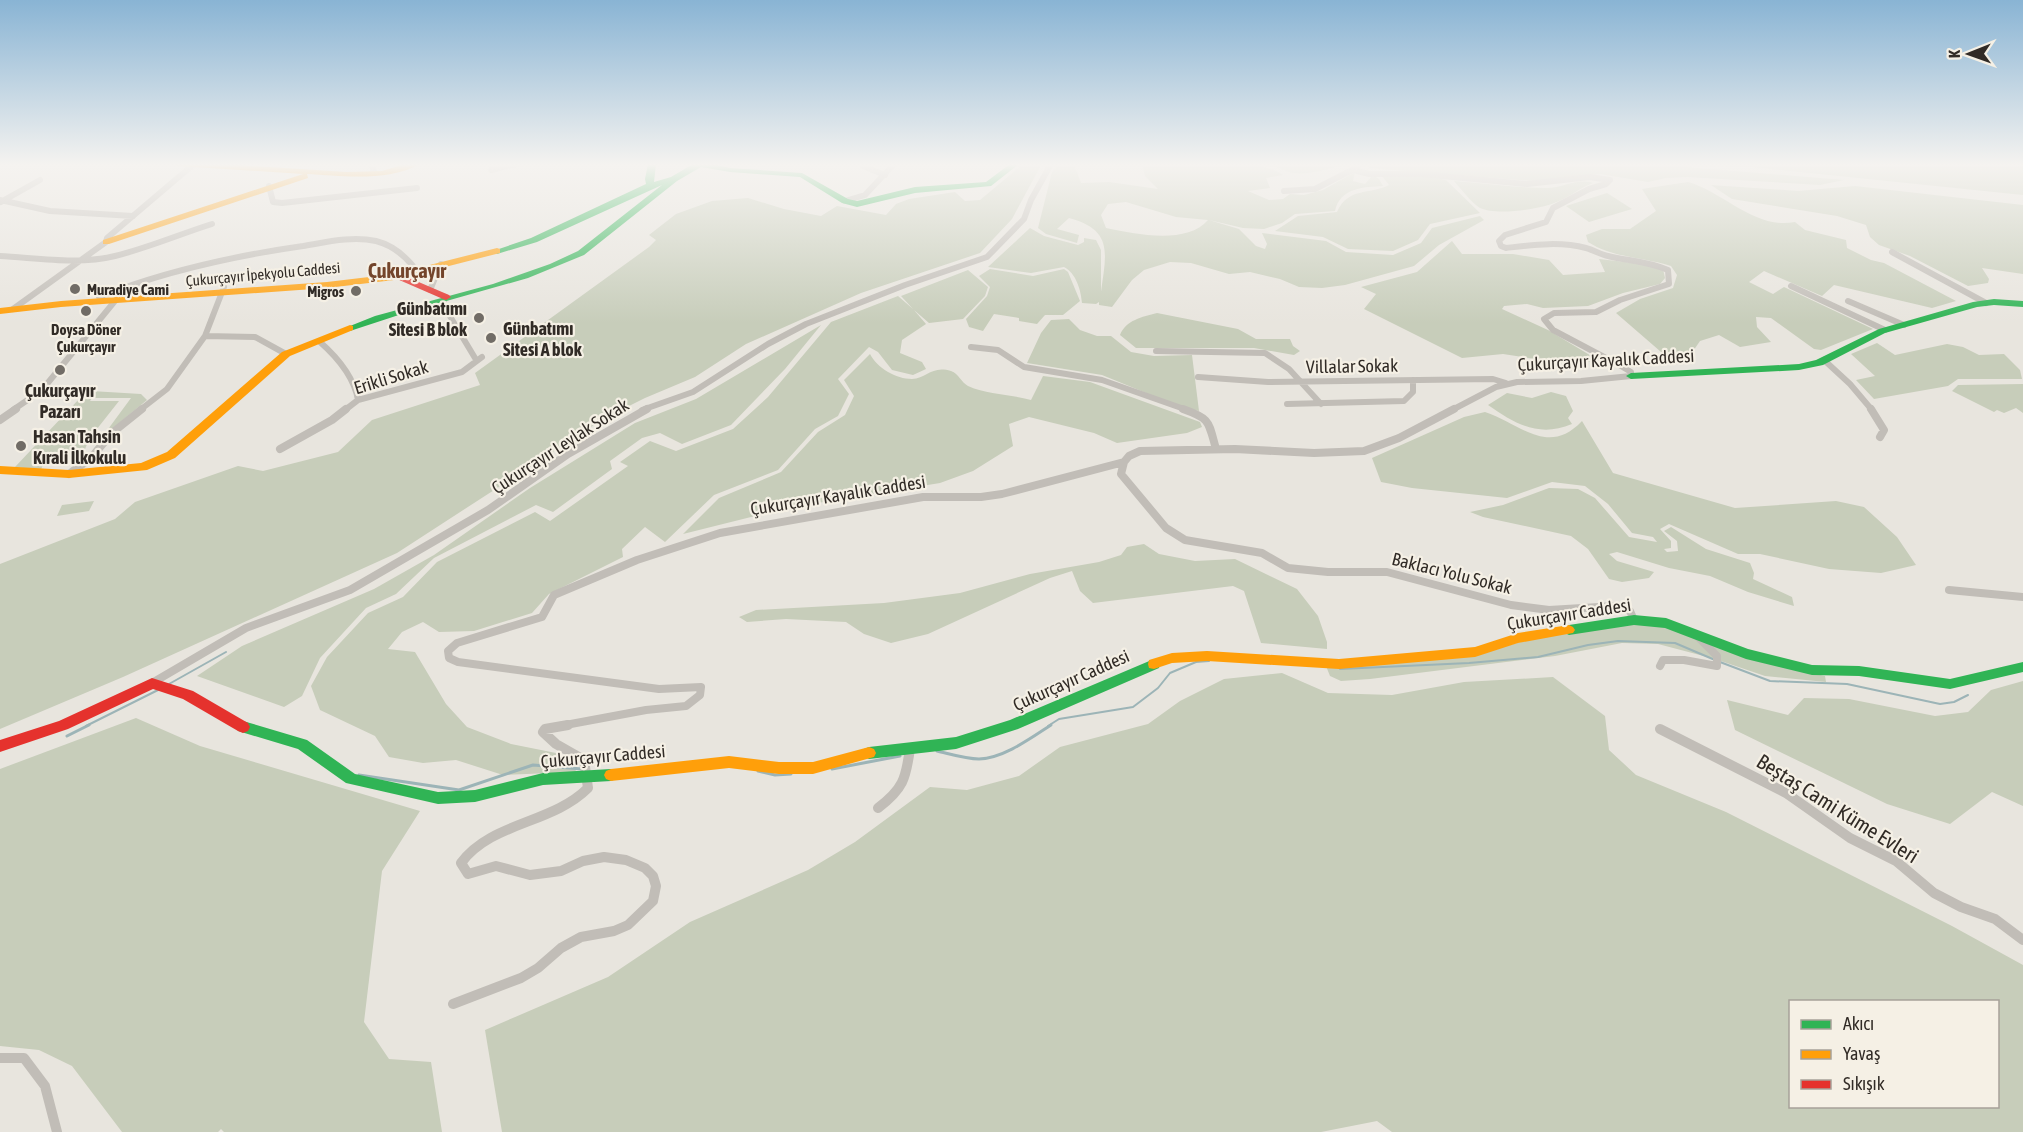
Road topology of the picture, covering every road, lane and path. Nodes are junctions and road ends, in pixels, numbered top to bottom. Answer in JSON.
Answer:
{"nodes":[{"id":1,"x":133,"y":217,"type":"edge"},
{"id":2,"x":179,"y":217,"type":"edge"},
{"id":3,"x":583,"y":217,"type":"edge"},
{"id":4,"x":626,"y":217,"type":"edge"},
{"id":5,"x":1025,"y":217,"type":"edge"},
{"id":6,"x":1548,"y":217,"type":"edge"},
{"id":7,"x":212,"y":224,"type":"dead end"},
{"id":8,"x":534,"y":240,"type":"junction"},
{"id":9,"x":106,"y":242,"type":"junction"},
{"id":10,"x":1892,"y":252,"type":"dead end"},
{"id":11,"x":0,"y":256,"type":"edge"},
{"id":12,"x":82,"y":259,"type":"junction"},
{"id":13,"x":441,"y":264,"type":"junction"},
{"id":14,"x":413,"y":266,"type":"junction"},
{"id":15,"x":393,"y":274,"type":"junction"},
{"id":16,"x":1791,"y":286,"type":"dead end"},
{"id":17,"x":222,"y":290,"type":"junction"},
{"id":18,"x":430,"y":290,"type":"junction"},
{"id":19,"x":99,"y":297,"type":"junction"},
{"id":20,"x":446,"y":297,"type":"junction"},
{"id":21,"x":117,"y":298,"type":"junction"},
{"id":22,"x":1848,"y":301,"type":"dead end"},
{"id":23,"x":1986,"y":303,"type":"junction"},
{"id":24,"x":60,"y":304,"type":"junction"},
{"id":25,"x":2023,"y":304,"type":"edge"},
{"id":26,"x":6,"y":310,"type":"edge"},
{"id":27,"x":1904,"y":325,"type":"junction"},
{"id":28,"x":1885,"y":330,"type":"junction"},
{"id":29,"x":205,"y":336,"type":"junction"},
{"id":30,"x":320,"y":342,"type":"junction"},
{"id":31,"x":971,"y":347,"type":"dead end"},
{"id":32,"x":1156,"y":351,"type":"dead end"},
{"id":33,"x":286,"y":354,"type":"junction"},
{"id":34,"x":1824,"y":360,"type":"junction"},
{"id":35,"x":1631,"y":376,"type":"junction"},
{"id":36,"x":1198,"y":377,"type":"dead end"},
{"id":37,"x":1413,"y":380,"type":"junction"},
{"id":38,"x":1303,"y":381,"type":"junction"},
{"id":39,"x":1506,"y":384,"type":"junction"},
{"id":40,"x":358,"y":400,"type":"junction"},
{"id":41,"x":1287,"y":404,"type":"dead end"},
{"id":42,"x":1321,"y":404,"type":"junction"},
{"id":43,"x":0,"y":420,"type":"edge"},
{"id":44,"x":1880,"y":437,"type":"dead end"},
{"id":45,"x":280,"y":449,"type":"dead end"},
{"id":46,"x":1216,"y":449,"type":"junction"},
{"id":47,"x":1124,"y":462,"type":"junction"},
{"id":48,"x":0,"y":470,"type":"edge"},
{"id":49,"x":69,"y":474,"type":"junction"},
{"id":50,"x":1949,"y":590,"type":"dead end"},
{"id":51,"x":2023,"y":597,"type":"edge"},
{"id":52,"x":1634,"y":620,"type":"junction"},
{"id":53,"x":1696,"y":636,"type":"junction"},
{"id":54,"x":1660,"y":666,"type":"dead end"},
{"id":55,"x":2023,"y":667,"type":"edge"},
{"id":56,"x":161,"y":685,"type":"junction"},
{"id":57,"x":1660,"y":729,"type":"dead end"},
{"id":58,"x":0,"y":746,"type":"edge"},
{"id":59,"x":910,"y":748,"type":"junction"},
{"id":60,"x":588,"y":778,"type":"junction"},
{"id":61,"x":878,"y":808,"type":"dead end"},
{"id":62,"x":2023,"y":940,"type":"edge"},
{"id":63,"x":453,"y":1004,"type":"dead end"},
{"id":64,"x":0,"y":1058,"type":"edge"},
{"id":65,"x":57,"y":1132,"type":"edge"}],
"edges":[{"from":1,"to":9,"type":"street"},
{"from":2,"to":9,"type":"street"},
{"from":3,"to":8,"type":"street","name":"Çukurçayır İpekyolu Caddesi"},
{"from":4,"to":20,"type":"street"},
{"from":5,"to":56,"type":"street","name":"Çukurçayır Leylak Sokak"},
{"from":6,"to":35,"type":"street"},
{"from":7,"to":12,"type":"street"},
{"from":8,"to":13,"type":"street","name":"Çukurçayır İpekyolu Caddesi"},
{"from":8,"to":14,"type":"street","name":"Çukurçayır İpekyolu Caddesi"},
{"from":9,"to":12,"type":"street"},
{"from":10,"to":23,"type":"street"},
{"from":11,"to":12,"type":"street"},
{"from":12,"to":26,"type":"street"},
{"from":13,"to":15,"type":"street","name":"Çukurçayır İpekyolu Caddesi"},
{"from":13,"to":18,"type":"street"},
{"from":14,"to":15,"type":"street","name":"Çukurçayır İpekyolu Caddesi"},
{"from":14,"to":19,"type":"street"},
{"from":15,"to":17,"type":"street","name":"Çukurçayır İpekyolu Caddesi"},
{"from":15,"to":18,"type":"street"},
{"from":16,"to":28,"type":"street"},
{"from":17,"to":21,"type":"street","name":"Çukurçayır İpekyolu Caddesi"},
{"from":17,"to":29,"type":"street"},
{"from":18,"to":20,"type":"street"},
{"from":19,"to":21,"type":"street","name":"Çukurçayır İpekyolu Caddesi"},
{"from":19,"to":24,"type":"street","name":"Çukurçayır İpekyolu Caddesi"},
{"from":20,"to":30,"type":"street"},
{"from":20,"to":40,"type":"street","name":"Erikli Sokak"},
{"from":21,"to":24,"type":"street","name":"Çukurçayır İpekyolu Caddesi"},
{"from":21,"to":43,"type":"street"},
{"from":22,"to":27,"type":"street"},
{"from":23,"to":25,"type":"street","name":"Çukurçayır Kayalık Caddesi"},
{"from":23,"to":27,"type":"street","name":"Çukurçayır Kayalık Caddesi"},
{"from":24,"to":26,"type":"street","name":"Çukurçayır İpekyolu Caddesi"},
{"from":27,"to":28,"type":"street","name":"Çukurçayır Kayalık Caddesi"},
{"from":28,"to":34,"type":"street","name":"Çukurçayır Kayalık Caddesi"},
{"from":29,"to":33,"type":"street"},
{"from":29,"to":49,"type":"street"},
{"from":30,"to":33,"type":"street"},
{"from":30,"to":40,"type":"street"},
{"from":31,"to":46,"type":"street"},
{"from":32,"to":38,"type":"street"},
{"from":33,"to":49,"type":"street"},
{"from":34,"to":35,"type":"street","name":"Çukurçayır Kayalık Caddesi"},
{"from":34,"to":44,"type":"street"},
{"from":35,"to":39,"type":"street","name":"Çukurçayır Kayalık Caddesi"},
{"from":36,"to":38,"type":"street","name":"Villalar Sokak"},
{"from":37,"to":38,"type":"street","name":"Villalar Sokak"},
{"from":37,"to":39,"type":"street","name":"Villalar Sokak"},
{"from":37,"to":42,"type":"street"},
{"from":38,"to":42,"type":"street"},
{"from":39,"to":46,"type":"street","name":"Çukurçayır Kayalık Caddesi"},
{"from":40,"to":45,"type":"street","name":"Erikli Sokak"},
{"from":41,"to":42,"type":"street"},
{"from":46,"to":47,"type":"street","name":"Çukurçayır Kayalık Caddesi"},
{"from":47,"to":52,"type":"street","name":"Baklacı Yolu Sokak"},
{"from":47,"to":60,"type":"street","name":"Çukurçayır Kayalık Caddesi"},
{"from":48,"to":49,"type":"street"},
{"from":50,"to":51,"type":"street"},
{"from":52,"to":53,"type":"street","name":"Çukurçayır Caddesi"},
{"from":52,"to":59,"type":"street","name":"Çukurçayır Caddesi"},
{"from":53,"to":54,"type":"street"},
{"from":53,"to":55,"type":"street","name":"Çukurçayır Caddesi"},
{"from":56,"to":58,"type":"street"},
{"from":56,"to":60,"type":"street","name":"Çukurçayır Caddesi"},
{"from":57,"to":62,"type":"street","name":"Beştaş Cami Küme Evleri"},
{"from":59,"to":60,"type":"street","name":"Çukurçayır Caddesi"},
{"from":59,"to":61,"type":"street"},
{"from":60,"to":63,"type":"street"},
{"from":64,"to":65,"type":"street"}]}
